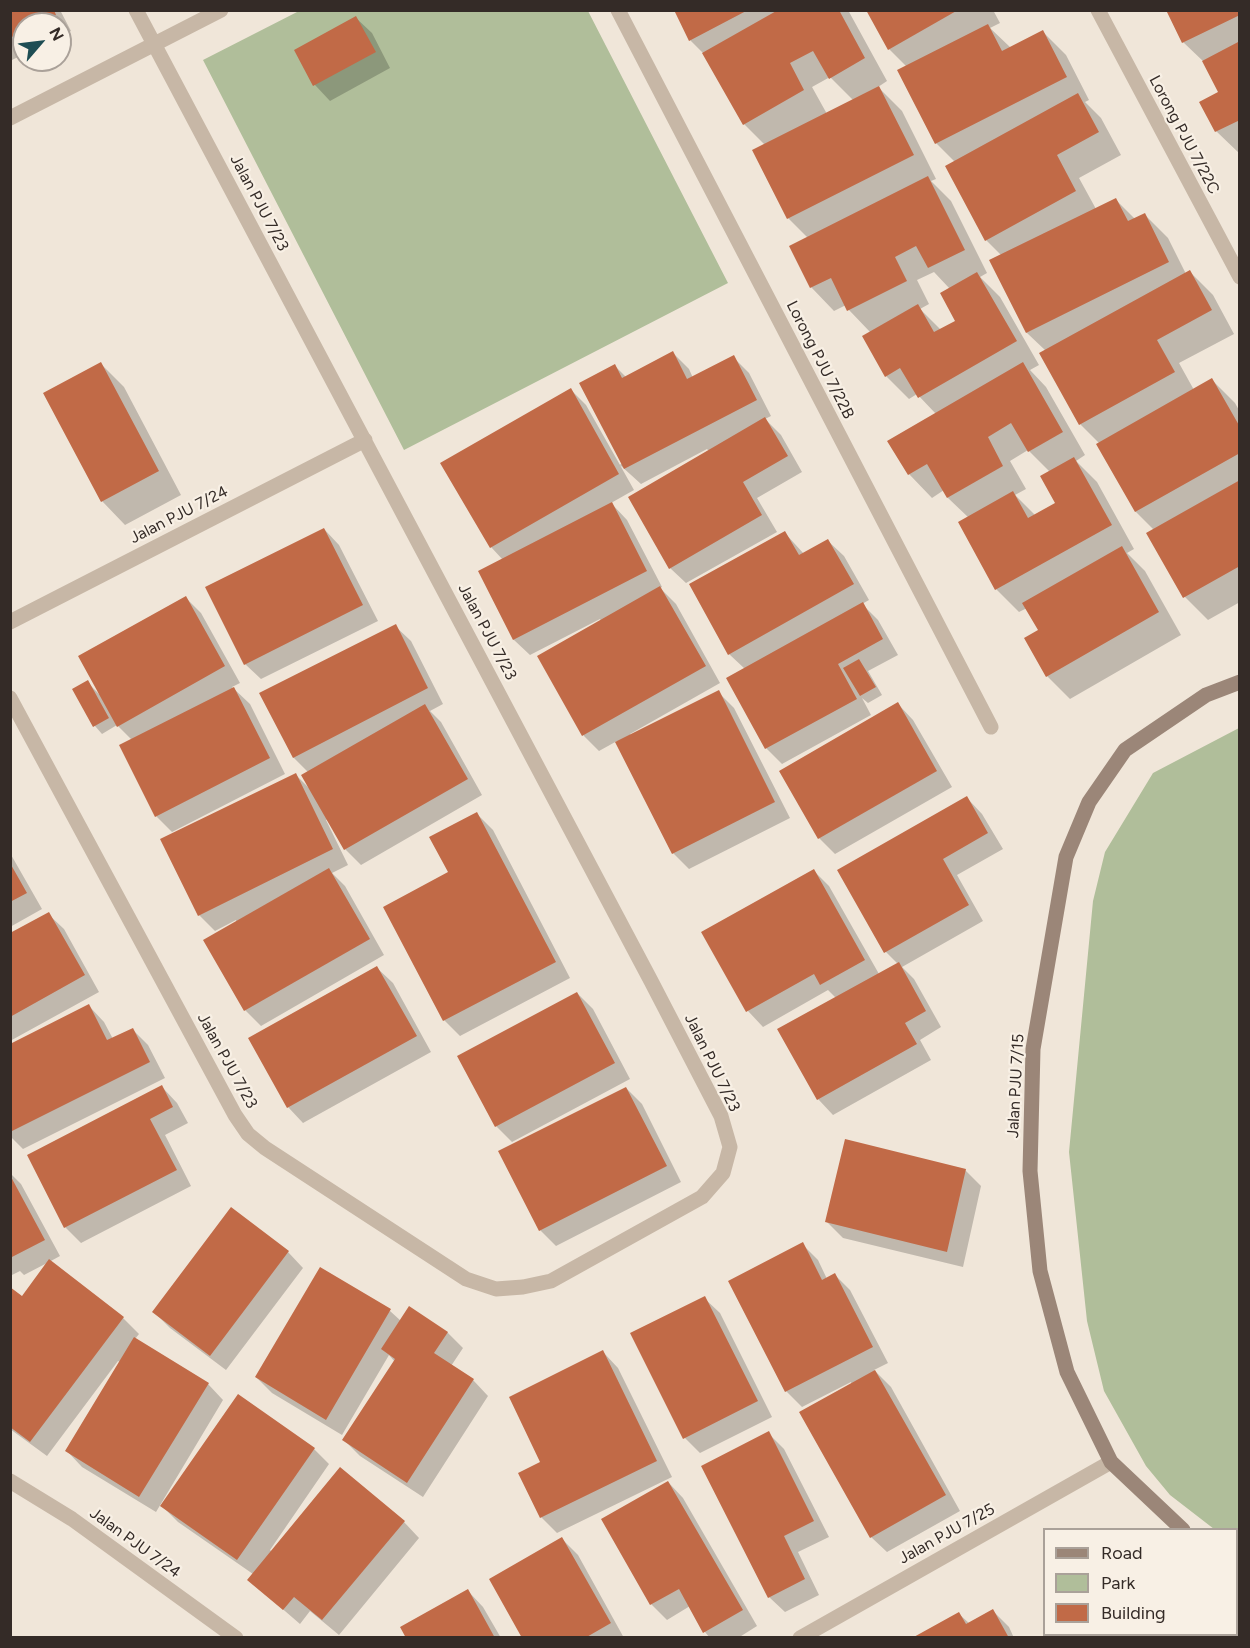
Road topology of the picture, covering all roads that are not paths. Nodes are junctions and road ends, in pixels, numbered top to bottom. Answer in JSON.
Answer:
{"nodes":[{"id":1,"x":136,"y":10,"type":"edge"},
{"id":2,"x":221,"y":10,"type":"edge"},
{"id":3,"x":618,"y":10,"type":"edge"},
{"id":4,"x":1098,"y":10,"type":"edge"},
{"id":5,"x":154,"y":45,"type":"junction"},
{"id":6,"x":10,"y":118,"type":"edge"},
{"id":7,"x":1239,"y":277,"type":"edge"},
{"id":8,"x":365,"y":440,"type":"junction"},
{"id":9,"x":10,"y":622,"type":"edge"},
{"id":10,"x":1239,"y":682,"type":"edge"},
{"id":11,"x":10,"y":698,"type":"edge"},
{"id":12,"x":991,"y":727,"type":"dead end"},
{"id":13,"x":1111,"y":1462,"type":"junction"},
{"id":14,"x":10,"y":1481,"type":"edge"},
{"id":15,"x":1181,"y":1528,"type":"edge"},
{"id":16,"x":236,"y":1638,"type":"edge"},
{"id":17,"x":800,"y":1638,"type":"edge"}],
"edges":[{"from":1,"to":5,"type":"street","name":"Jalan PJU 7/23"},
{"from":2,"to":5,"type":"street"},
{"from":3,"to":12,"type":"street","name":"Lorong PJU 7/22B"},
{"from":4,"to":7,"type":"street","name":"Lorong PJU 7/22C"},
{"from":5,"to":6,"type":"street"},
{"from":5,"to":8,"type":"street","name":"Jalan PJU 7/23"},
{"from":8,"to":9,"type":"street","name":"Jalan PJU 7/24"},
{"from":8,"to":11,"type":"street","name":"Jalan PJU 7/23"},
{"from":10,"to":13,"type":"street","name":"Jalan PJU 7/15"},
{"from":13,"to":15,"type":"street","name":"Jalan PJU 7/15"},
{"from":13,"to":17,"type":"street","name":"Jalan PJU 7/25"},
{"from":14,"to":16,"type":"street","name":"Jalan PJU 7/24"}]}
